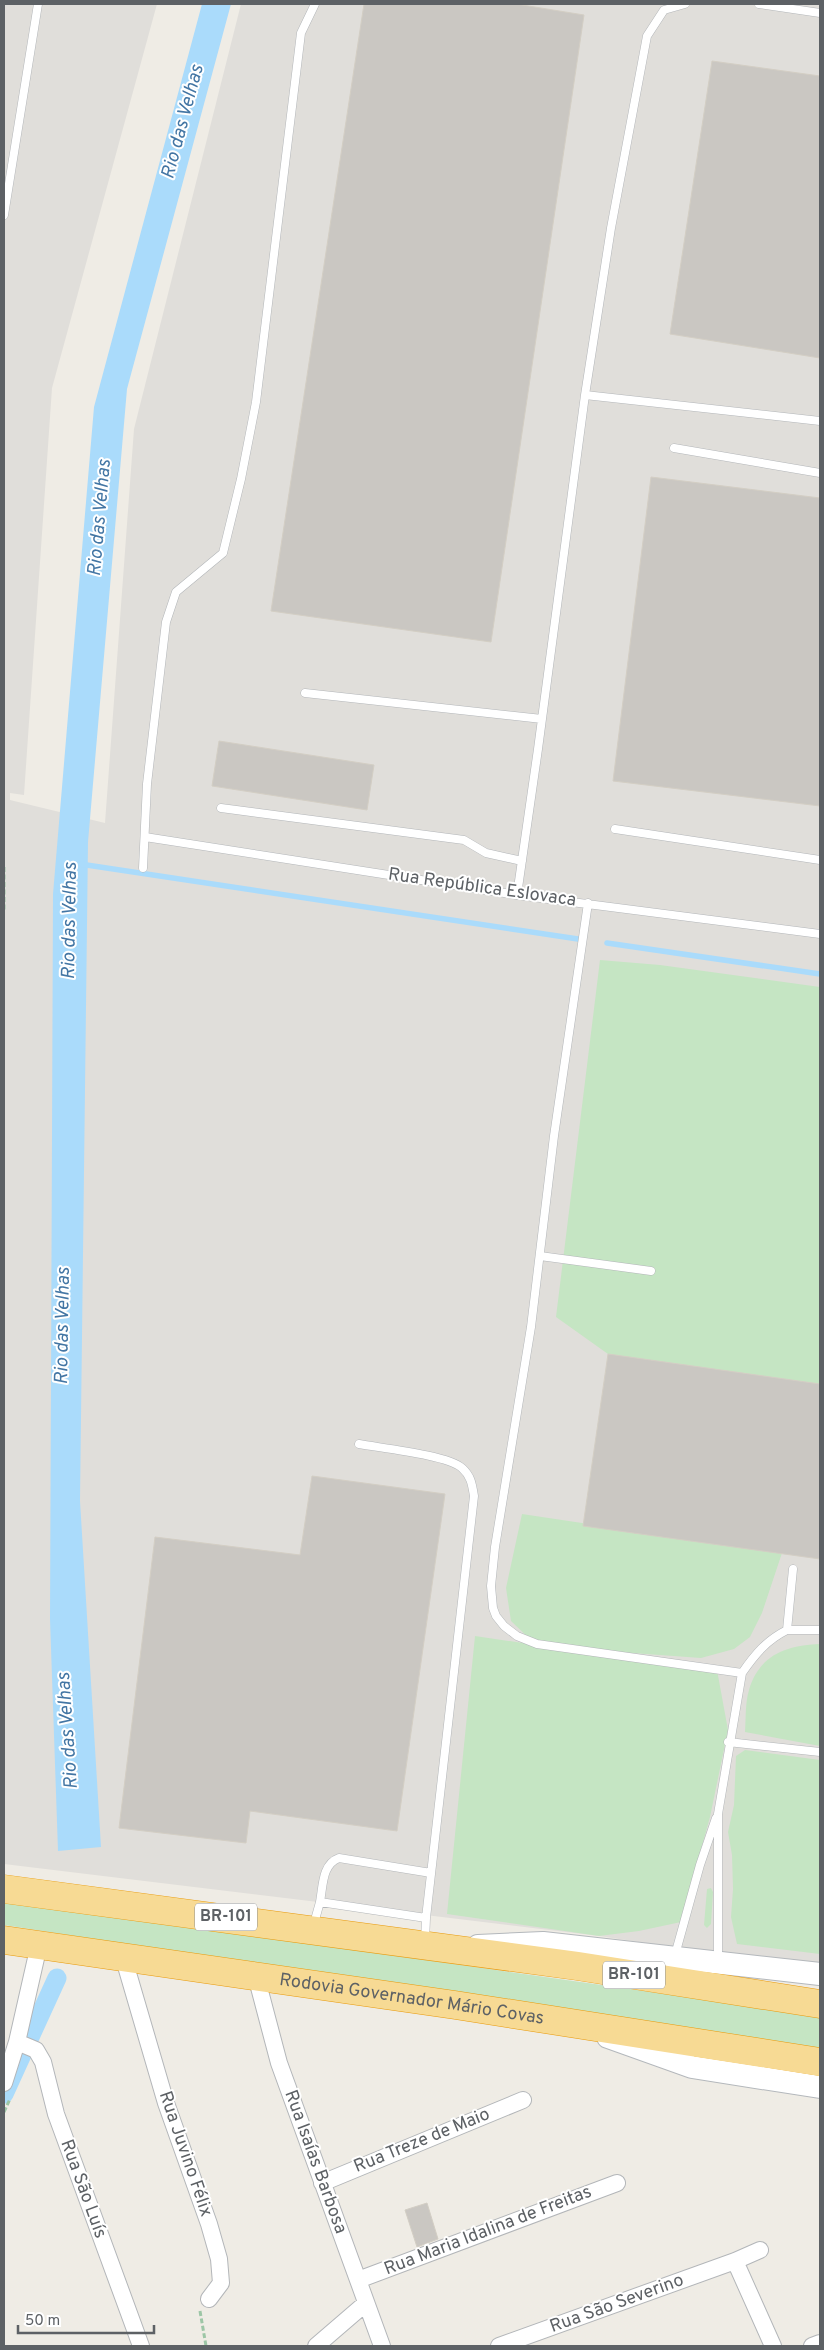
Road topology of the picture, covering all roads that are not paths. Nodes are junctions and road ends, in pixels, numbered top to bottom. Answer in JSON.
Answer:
{"nodes":[{"id":1,"x":38,"y":4,"type":"edge"},
{"id":2,"x":315,"y":4,"type":"edge"},
{"id":3,"x":685,"y":4,"type":"edge"},
{"id":4,"x":760,"y":4,"type":"edge"},
{"id":5,"x":820,"y":13,"type":"edge"},
{"id":6,"x":4,"y":215,"type":"edge"},
{"id":7,"x":585,"y":394,"type":"junction"},
{"id":8,"x":820,"y":422,"type":"edge"},
{"id":9,"x":674,"y":448,"type":"dead end"},
{"id":10,"x":820,"y":473,"type":"edge"},
{"id":11,"x":305,"y":693,"type":"dead end"},
{"id":12,"x":542,"y":719,"type":"junction"},
{"id":13,"x":221,"y":808,"type":"dead end"},
{"id":14,"x":615,"y":829,"type":"dead end"},
{"id":15,"x":145,"y":837,"type":"junction"},
{"id":16,"x":820,"y":860,"type":"edge"},
{"id":17,"x":522,"y":861,"type":"junction"},
{"id":18,"x":143,"y":868,"type":"dead end"},
{"id":19,"x":517,"y":895,"type":"junction"},
{"id":20,"x":588,"y":902,"type":"junction"},
{"id":21,"x":820,"y":934,"type":"edge"},
{"id":22,"x":540,"y":1256,"type":"junction"},
{"id":23,"x":651,"y":1271,"type":"dead end"},
{"id":24,"x":359,"y":1444,"type":"dead end"},
{"id":25,"x":793,"y":1569,"type":"dead end"},
{"id":26,"x":787,"y":1630,"type":"junction"},
{"id":27,"x":820,"y":1630,"type":"edge"},
{"id":28,"x":742,"y":1673,"type":"junction"},
{"id":29,"x":728,"y":1742,"type":"junction"},
{"id":30,"x":820,"y":1752,"type":"edge"},
{"id":31,"x":718,"y":1814,"type":"junction"},
{"id":32,"x":431,"y":1872,"type":"junction"},
{"id":33,"x":4,"y":1889,"type":"edge"},
{"id":34,"x":320,"y":1902,"type":"junction"},
{"id":35,"x":426,"y":1918,"type":"junction"},
{"id":36,"x":313,"y":1930,"type":"junction"},
{"id":37,"x":4,"y":1940,"type":"edge"},
{"id":38,"x":39,"y":1945,"type":"junction"},
{"id":39,"x":436,"y":1948,"type":"junction"},
{"id":40,"x":123,"y":1956,"type":"junction"},
{"id":41,"x":674,"y":1957,"type":"junction"},
{"id":42,"x":718,"y":1961,"type":"junction"},
{"id":43,"x":820,"y":1974,"type":"edge"},
{"id":44,"x":256,"y":1976,"type":"junction"},
{"id":45,"x":820,"y":2004,"type":"edge"},
{"id":46,"x":568,"y":2022,"type":"junction"},
{"id":47,"x":23,"y":2044,"type":"junction"},
{"id":48,"x":820,"y":2062,"type":"edge"},
{"id":49,"x":692,"y":2067,"type":"junction"},
{"id":50,"x":4,"y":2083,"type":"edge"},
{"id":51,"x":820,"y":2087,"type":"edge"},
{"id":52,"x":793,"y":2092,"type":"dead end"},
{"id":53,"x":523,"y":2100,"type":"dead end"},
{"id":54,"x":322,"y":2182,"type":"junction"},
{"id":55,"x":617,"y":2183,"type":"dead end"},
{"id":56,"x":760,"y":2250,"type":"dead end"},
{"id":57,"x":734,"y":2261,"type":"junction"},
{"id":58,"x":358,"y":2280,"type":"junction"},
{"id":59,"x":209,"y":2299,"type":"road end"},
{"id":60,"x":366,"y":2303,"type":"junction"},
{"id":61,"x":820,"y":2343,"type":"edge"},
{"id":62,"x":141,"y":2346,"type":"edge"},
{"id":63,"x":316,"y":2346,"type":"edge"},
{"id":64,"x":382,"y":2346,"type":"edge"},
{"id":65,"x":499,"y":2346,"type":"edge"},
{"id":66,"x":773,"y":2346,"type":"edge"},
{"id":67,"x":812,"y":2346,"type":"edge"}],
"edges":[{"from":1,"to":6,"type":"lane"},
{"from":2,"to":15,"type":"lane"},
{"from":3,"to":7,"type":"lane"},
{"from":4,"to":5,"type":"lane"},
{"from":7,"to":8,"type":"lane"},
{"from":7,"to":12,"type":"lane"},
{"from":9,"to":10,"type":"lane"},
{"from":11,"to":12,"type":"lane"},
{"from":12,"to":17,"type":"lane"},
{"from":13,"to":17,"type":"lane"},
{"from":14,"to":16,"type":"lane"},
{"from":15,"to":18,"type":"lane"},
{"from":15,"to":19,"type":"lane","name":"Rua República Eslovaca"},
{"from":17,"to":19,"type":"lane"},
{"from":19,"to":20,"type":"lane","name":"Rua República Eslovaca"},
{"from":20,"to":21,"type":"lane","name":"Rua República Eslovaca"},
{"from":20,"to":22,"type":"lane"},
{"from":22,"to":23,"type":"lane"},
{"from":22,"to":28,"type":"lane"},
{"from":24,"to":32,"type":"lane"},
{"from":25,"to":26,"type":"lane"},
{"from":26,"to":27,"type":"lane"},
{"from":26,"to":28,"type":"lane"},
{"from":28,"to":29,"type":"lane"},
{"from":29,"to":30,"type":"lane"},
{"from":29,"to":31,"type":"lane"},
{"from":31,"to":41,"type":"lane"},
{"from":31,"to":42,"type":"lane"},
{"from":32,"to":34,"type":"lane"},
{"from":32,"to":35,"type":"lane"},
{"from":33,"to":36,"type":"highway","number":"BR-101"},
{"from":34,"to":35,"type":"lane"},
{"from":34,"to":36,"type":"lane"},
{"from":35,"to":39,"type":"lane"},
{"from":36,"to":39,"type":"highway","number":"BR-101"},
{"from":37,"to":38,"type":"highway","name":"Rodovia Governador Mário Covas"},
{"from":38,"to":40,"type":"highway","name":"Rodovia Governador Mário Covas"},
{"from":38,"to":47,"type":"street"},
{"from":39,"to":41,"type":"main road"},
{"from":39,"to":45,"type":"highway","number":"BR-101"},
{"from":40,"to":44,"type":"highway","name":"Rodovia Governador Mário Covas"},
{"from":40,"to":59,"type":"street","name":"Rua Juvino Félix"},
{"from":41,"to":42,"type":"main road"},
{"from":42,"to":43,"type":"main road"},
{"from":44,"to":46,"type":"highway","name":"Rodovia Governador Mário Covas"},
{"from":44,"to":54,"type":"street","name":"Rua Isaías Barbosa"},
{"from":46,"to":48,"type":"highway","name":"Rodovia Governador Mário Covas"},
{"from":46,"to":49,"type":"main road"},
{"from":47,"to":50,"type":"street"},
{"from":47,"to":62,"type":"street","name":"Rua São Luís"},
{"from":49,"to":51,"type":"main road"},
{"from":49,"to":52,"type":"lane"},
{"from":53,"to":54,"type":"street","name":"Rua Treze de Maio"},
{"from":54,"to":58,"type":"street","name":"Rua Isaías Barbosa"},
{"from":55,"to":58,"type":"street","name":"Rua Maria Idalina de Freitas"},
{"from":56,"to":57,"type":"street","name":"Rua São Severino"},
{"from":57,"to":65,"type":"street","name":"Rua São Severino"},
{"from":57,"to":66,"type":"street"},
{"from":58,"to":60,"type":"street","name":"Rua Isaías Barbosa"},
{"from":60,"to":63,"type":"street"},
{"from":60,"to":64,"type":"street","name":"Rua Isaías Barbosa"},
{"from":61,"to":67,"type":"street"}]}
